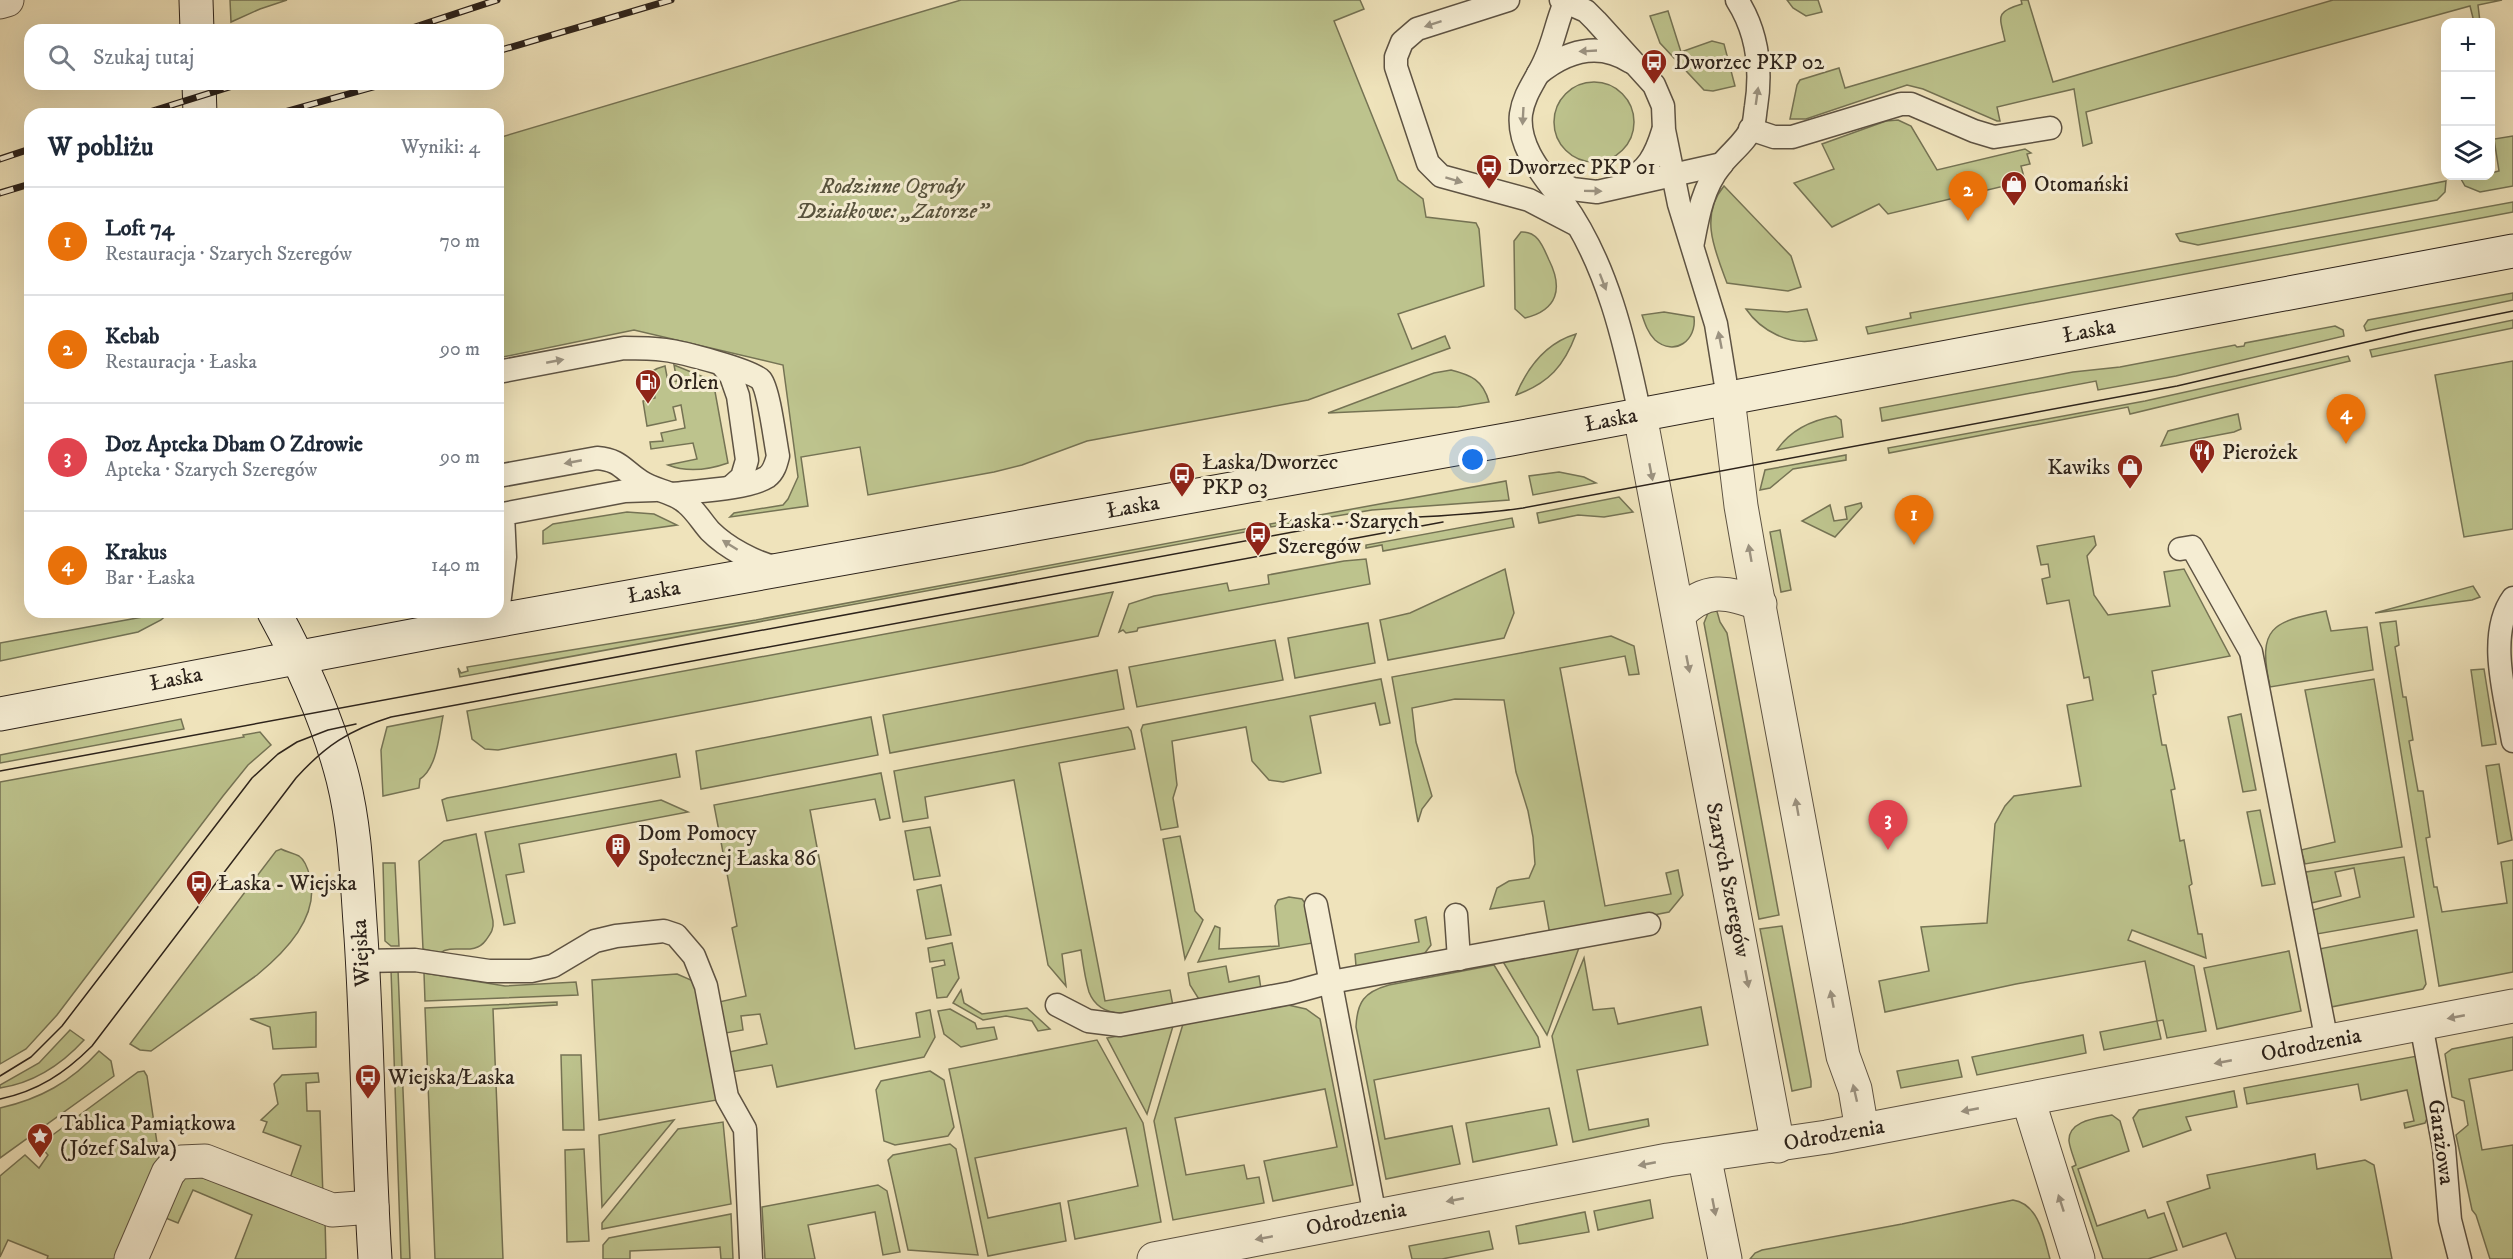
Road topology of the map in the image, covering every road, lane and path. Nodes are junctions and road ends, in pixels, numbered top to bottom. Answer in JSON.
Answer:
{"nodes":[{"id":1,"x":7,"y":0,"type":"edge"},
{"id":2,"x":196,"y":0,"type":"edge"},
{"id":3,"x":1508,"y":0,"type":"edge"},
{"id":4,"x":1564,"y":0,"type":"edge"},
{"id":5,"x":1737,"y":0,"type":"edge"},
{"id":6,"x":0,"y":2,"type":"edge"},
{"id":7,"x":197,"y":24,"type":"edge"},
{"id":8,"x":1640,"y":67,"type":"junction"},
{"id":9,"x":1538,"y":74,"type":"junction"},
{"id":10,"x":199,"y":90,"type":"edge"},
{"id":11,"x":200,"y":108,"type":"edge"},
{"id":12,"x":2050,"y":128,"type":"dead end"},
{"id":13,"x":1750,"y":129,"type":"junction"},
{"id":14,"x":1664,"y":130,"type":"junction"},
{"id":15,"x":1533,"y":160,"type":"junction"},
{"id":16,"x":1722,"y":164,"type":"junction"},
{"id":17,"x":1673,"y":175,"type":"junction"},
{"id":18,"x":1621,"y":187,"type":"junction"},
{"id":19,"x":1581,"y":228,"type":"junction"},
{"id":20,"x":1692,"y":247,"type":"junction"},
{"id":21,"x":2513,"y":250,"type":"edge"},
{"id":22,"x":722,"y":365,"type":"junction"},
{"id":23,"x":504,"y":371,"type":"edge"},
{"id":24,"x":1728,"y":398,"type":"junction"},
{"id":25,"x":1640,"y":415,"type":"junction"},
{"id":26,"x":504,"y":475,"type":"edge"},
{"id":27,"x":732,"y":486,"type":"junction"},
{"id":28,"x":665,"y":492,"type":"junction"},
{"id":29,"x":504,"y":514,"type":"edge"},
{"id":30,"x":504,"y":536,"type":"edge"},
{"id":31,"x":2180,"y":549,"type":"dead end"},
{"id":32,"x":504,"y":565,"type":"edge"},
{"id":33,"x":783,"y":569,"type":"junction"},
{"id":34,"x":2513,"y":598,"type":"edge"},
{"id":35,"x":1760,"y":604,"type":"junction"},
{"id":36,"x":1679,"y":614,"type":"junction"},
{"id":37,"x":277,"y":618,"type":"edge"},
{"id":38,"x":497,"y":618,"type":"edge"},
{"id":39,"x":497,"y":621,"type":"junction"},
{"id":40,"x":298,"y":657,"type":"junction"},
{"id":41,"x":0,"y":714,"type":"edge"},
{"id":42,"x":2513,"y":741,"type":"edge"},
{"id":43,"x":1316,"y":905,"type":"dead end"},
{"id":44,"x":1456,"y":915,"type":"dead end"},
{"id":45,"x":1649,"y":924,"type":"dead end"},
{"id":46,"x":1459,"y":959,"type":"junction"},
{"id":47,"x":362,"y":961,"type":"junction"},
{"id":48,"x":1331,"y":982,"type":"junction"},
{"id":49,"x":1057,"y":1005,"type":"dead end"},
{"id":50,"x":2513,"y":1006,"type":"edge"},
{"id":51,"x":2421,"y":1024,"type":"junction"},
{"id":52,"x":2327,"y":1042,"type":"junction"},
{"id":53,"x":2028,"y":1099,"type":"junction"},
{"id":54,"x":1862,"y":1130,"type":"junction"},
{"id":55,"x":1778,"y":1146,"type":"junction"},
{"id":56,"x":1704,"y":1155,"type":"junction"},
{"id":57,"x":372,"y":1207,"type":"junction"},
{"id":58,"x":1375,"y":1216,"type":"junction"},
{"id":59,"x":131,"y":1259,"type":"edge"},
{"id":60,"x":375,"y":1259,"type":"edge"},
{"id":61,"x":751,"y":1259,"type":"edge"},
{"id":62,"x":1154,"y":1259,"type":"edge"},
{"id":63,"x":1725,"y":1259,"type":"edge"},
{"id":64,"x":2078,"y":1259,"type":"edge"},
{"id":65,"x":2460,"y":1259,"type":"edge"}],
"edges":[{"from":1,"to":6,"type":"street"},
{"from":2,"to":7,"type":"street"},
{"from":3,"to":19,"type":"lane","one_way":true},
{"from":4,"to":8,"type":"lane"},
{"from":4,"to":9,"type":"lane"},
{"from":13,"to":5,"type":"lane","one_way":true},
{"from":8,"to":9,"type":"lane","one_way":true},
{"from":8,"to":14,"type":"lane"},
{"from":9,"to":15,"type":"lane","one_way":true},
{"from":10,"to":11,"type":"street"},
{"from":12,"to":13,"type":"lane"},
{"from":13,"to":16,"type":"lane"},
{"from":14,"to":17,"type":"lane"},
{"from":14,"to":18,"type":"lane"},
{"from":15,"to":18,"type":"lane","one_way":true},
{"from":15,"to":19,"type":"lane"},
{"from":16,"to":17,"type":"lane"},
{"from":16,"to":20,"type":"lane"},
{"from":17,"to":18,"type":"lane"},
{"from":17,"to":20,"type":"lane"},
{"from":19,"to":25,"type":"lane","one_way":true},
{"from":24,"to":20,"type":"lane","one_way":true},
{"from":21,"to":24,"type":"street","name":"Łaska"},
{"from":23,"to":22,"type":"lane","one_way":true},
{"from":22,"to":27,"type":"lane"},
{"from":22,"to":27,"type":"lane"},
{"from":24,"to":25,"type":"street","name":"Łaska"},
{"from":35,"to":24,"type":"street","one_way":true},
{"from":25,"to":33,"type":"street","name":"Łaska"},
{"from":25,"to":36,"type":"street","name":"Szarych Szeregów","one_way":true},
{"from":28,"to":26,"type":"lane","one_way":true},
{"from":27,"to":28,"type":"lane"},
{"from":28,"to":29,"type":"lane"},
{"from":33,"to":28,"type":"lane","one_way":true},
{"from":30,"to":32,"type":"lane"},
{"from":31,"to":52,"type":"lane"},
{"from":33,"to":39,"type":"street","name":"Łaska"},
{"from":34,"to":42,"type":"lane"},
{"from":35,"to":36,"type":"street"},
{"from":54,"to":35,"type":"street","one_way":true},
{"from":36,"to":55,"type":"street","name":"Szarych Szeregów","one_way":true},
{"from":37,"to":40,"type":"street","name":"Wiejska"},
{"from":38,"to":39,"type":"lane"},
{"from":39,"to":40,"type":"street","name":"Łaska"},
{"from":40,"to":41,"type":"street","name":"Łaska"},
{"from":40,"to":47,"type":"street","name":"Wiejska"},
{"from":43,"to":48,"type":"lane"},
{"from":44,"to":46,"type":"lane"},
{"from":45,"to":46,"type":"lane"},
{"from":46,"to":48,"type":"lane"},
{"from":47,"to":57,"type":"street","name":"Wiejska"},
{"from":47,"to":61,"type":"lane"},
{"from":48,"to":49,"type":"lane"},
{"from":48,"to":58,"type":"lane"},
{"from":50,"to":51,"type":"street","name":"Odrodzenia","one_way":true},
{"from":51,"to":52,"type":"street","name":"Odrodzenia"},
{"from":51,"to":65,"type":"lane","name":"Garażowa"},
{"from":52,"to":53,"type":"street","name":"Odrodzenia","one_way":true},
{"from":53,"to":54,"type":"street","name":"Odrodzenia","one_way":true},
{"from":64,"to":53,"type":"street","one_way":true},
{"from":54,"to":55,"type":"street","name":"Odrodzenia"},
{"from":55,"to":56,"type":"street","name":"Odrodzenia"},
{"from":56,"to":58,"type":"street","name":"Odrodzenia","one_way":true},
{"from":56,"to":63,"type":"street","one_way":true},
{"from":57,"to":59,"type":"street"},
{"from":57,"to":60,"type":"street","name":"Wiejska"},
{"from":58,"to":62,"type":"street","name":"Odrodzenia","one_way":true}]}
